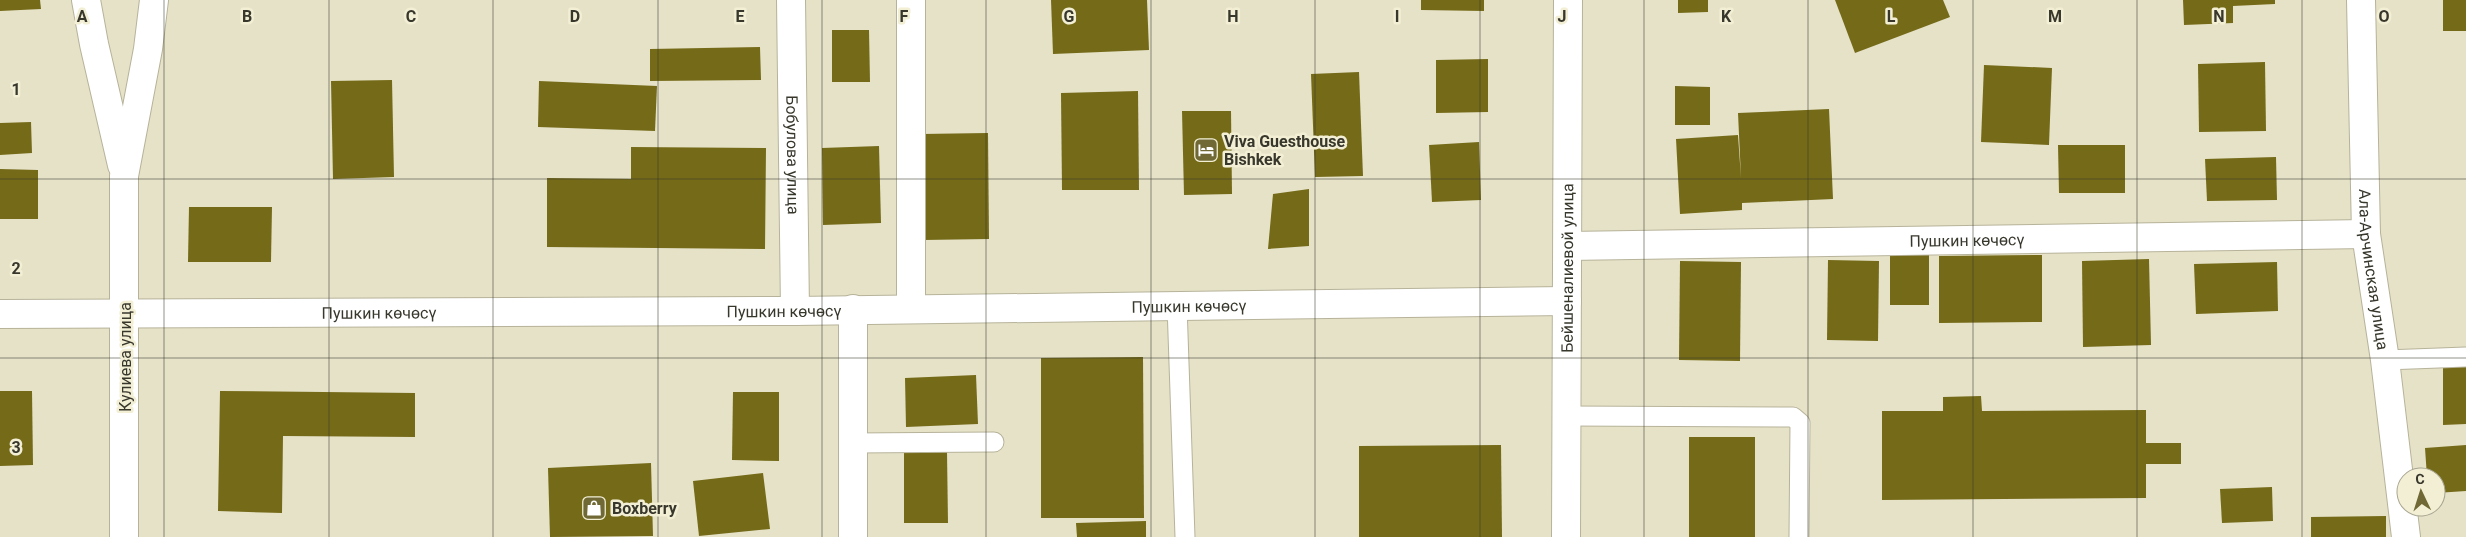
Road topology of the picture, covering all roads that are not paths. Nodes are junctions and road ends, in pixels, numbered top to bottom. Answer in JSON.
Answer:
{"nodes":[{"id":1,"x":86,"y":0,"type":"edge"},
{"id":2,"x":154,"y":0,"type":"edge"},
{"id":3,"x":791,"y":0,"type":"edge"},
{"id":4,"x":910,"y":0,"type":"edge"},
{"id":5,"x":1568,"y":0,"type":"edge"},
{"id":6,"x":2361,"y":0,"type":"edge"},
{"id":7,"x":124,"y":176,"type":"junction"},
{"id":8,"x":2366,"y":234,"type":"junction"},
{"id":9,"x":1568,"y":246,"type":"junction"},
{"id":10,"x":1568,"y":301,"type":"junction"},
{"id":11,"x":1177,"y":305,"type":"junction"},
{"id":12,"x":853,"y":308,"type":"junction"},
{"id":13,"x":911,"y":308,"type":"junction"},
{"id":14,"x":795,"y":311,"type":"junction"},
{"id":15,"x":126,"y":313,"type":"junction"},
{"id":16,"x":0,"y":314,"type":"edge"},
{"id":17,"x":2466,"y":356,"type":"edge"},
{"id":18,"x":2385,"y":360,"type":"junction"},
{"id":19,"x":1567,"y":416,"type":"junction"},
{"id":20,"x":994,"y":442,"type":"dead end"},
{"id":21,"x":853,"y":443,"type":"junction"},
{"id":22,"x":124,"y":537,"type":"edge"},
{"id":23,"x":853,"y":537,"type":"edge"},
{"id":24,"x":1185,"y":537,"type":"edge"},
{"id":25,"x":1566,"y":537,"type":"edge"},
{"id":26,"x":1799,"y":537,"type":"edge"},
{"id":27,"x":2406,"y":537,"type":"edge"}],
"edges":[{"from":1,"to":7,"type":"street","name":"Кулиева улица"},
{"from":2,"to":7,"type":"street","name":"Кулиева улица"},
{"from":3,"to":14,"type":"street","name":"Бобулова улица"},
{"from":4,"to":13,"type":"street"},
{"from":5,"to":9,"type":"street","name":"Бейшеналиевой улица"},
{"from":6,"to":8,"type":"street","name":"Ала-Арчинская улица"},
{"from":7,"to":15,"type":"street","name":"Кулиева улица"},
{"from":8,"to":9,"type":"street","name":"Пушкин көчөсү"},
{"from":8,"to":18,"type":"street","name":"Ала-Арчинская улица"},
{"from":9,"to":10,"type":"street","name":"Бейшеналиевой улица"},
{"from":10,"to":11,"type":"street","name":"Пушкин көчөсү"},
{"from":10,"to":19,"type":"street","name":"Бейшеналиевой улица"},
{"from":11,"to":13,"type":"street","name":"Пушкин көчөсү"},
{"from":11,"to":24,"type":"lane"},
{"from":12,"to":13,"type":"street","name":"Пушкин көчөсү"},
{"from":12,"to":14,"type":"street","name":"Пушкин көчөсү"},
{"from":12,"to":21,"type":"street"},
{"from":14,"to":15,"type":"street","name":"Пушкин көчөсү"},
{"from":15,"to":16,"type":"street","name":"Пушкин көчөсү"},
{"from":15,"to":22,"type":"street","name":"Кулиева улица"},
{"from":17,"to":18,"type":"lane"},
{"from":18,"to":27,"type":"street","name":"Ала-Арчинская улица"},
{"from":19,"to":25,"type":"street","name":"Бейшеналиевой улица"},
{"from":19,"to":26,"type":"lane"},
{"from":20,"to":21,"type":"lane"},
{"from":21,"to":23,"type":"street"}]}
